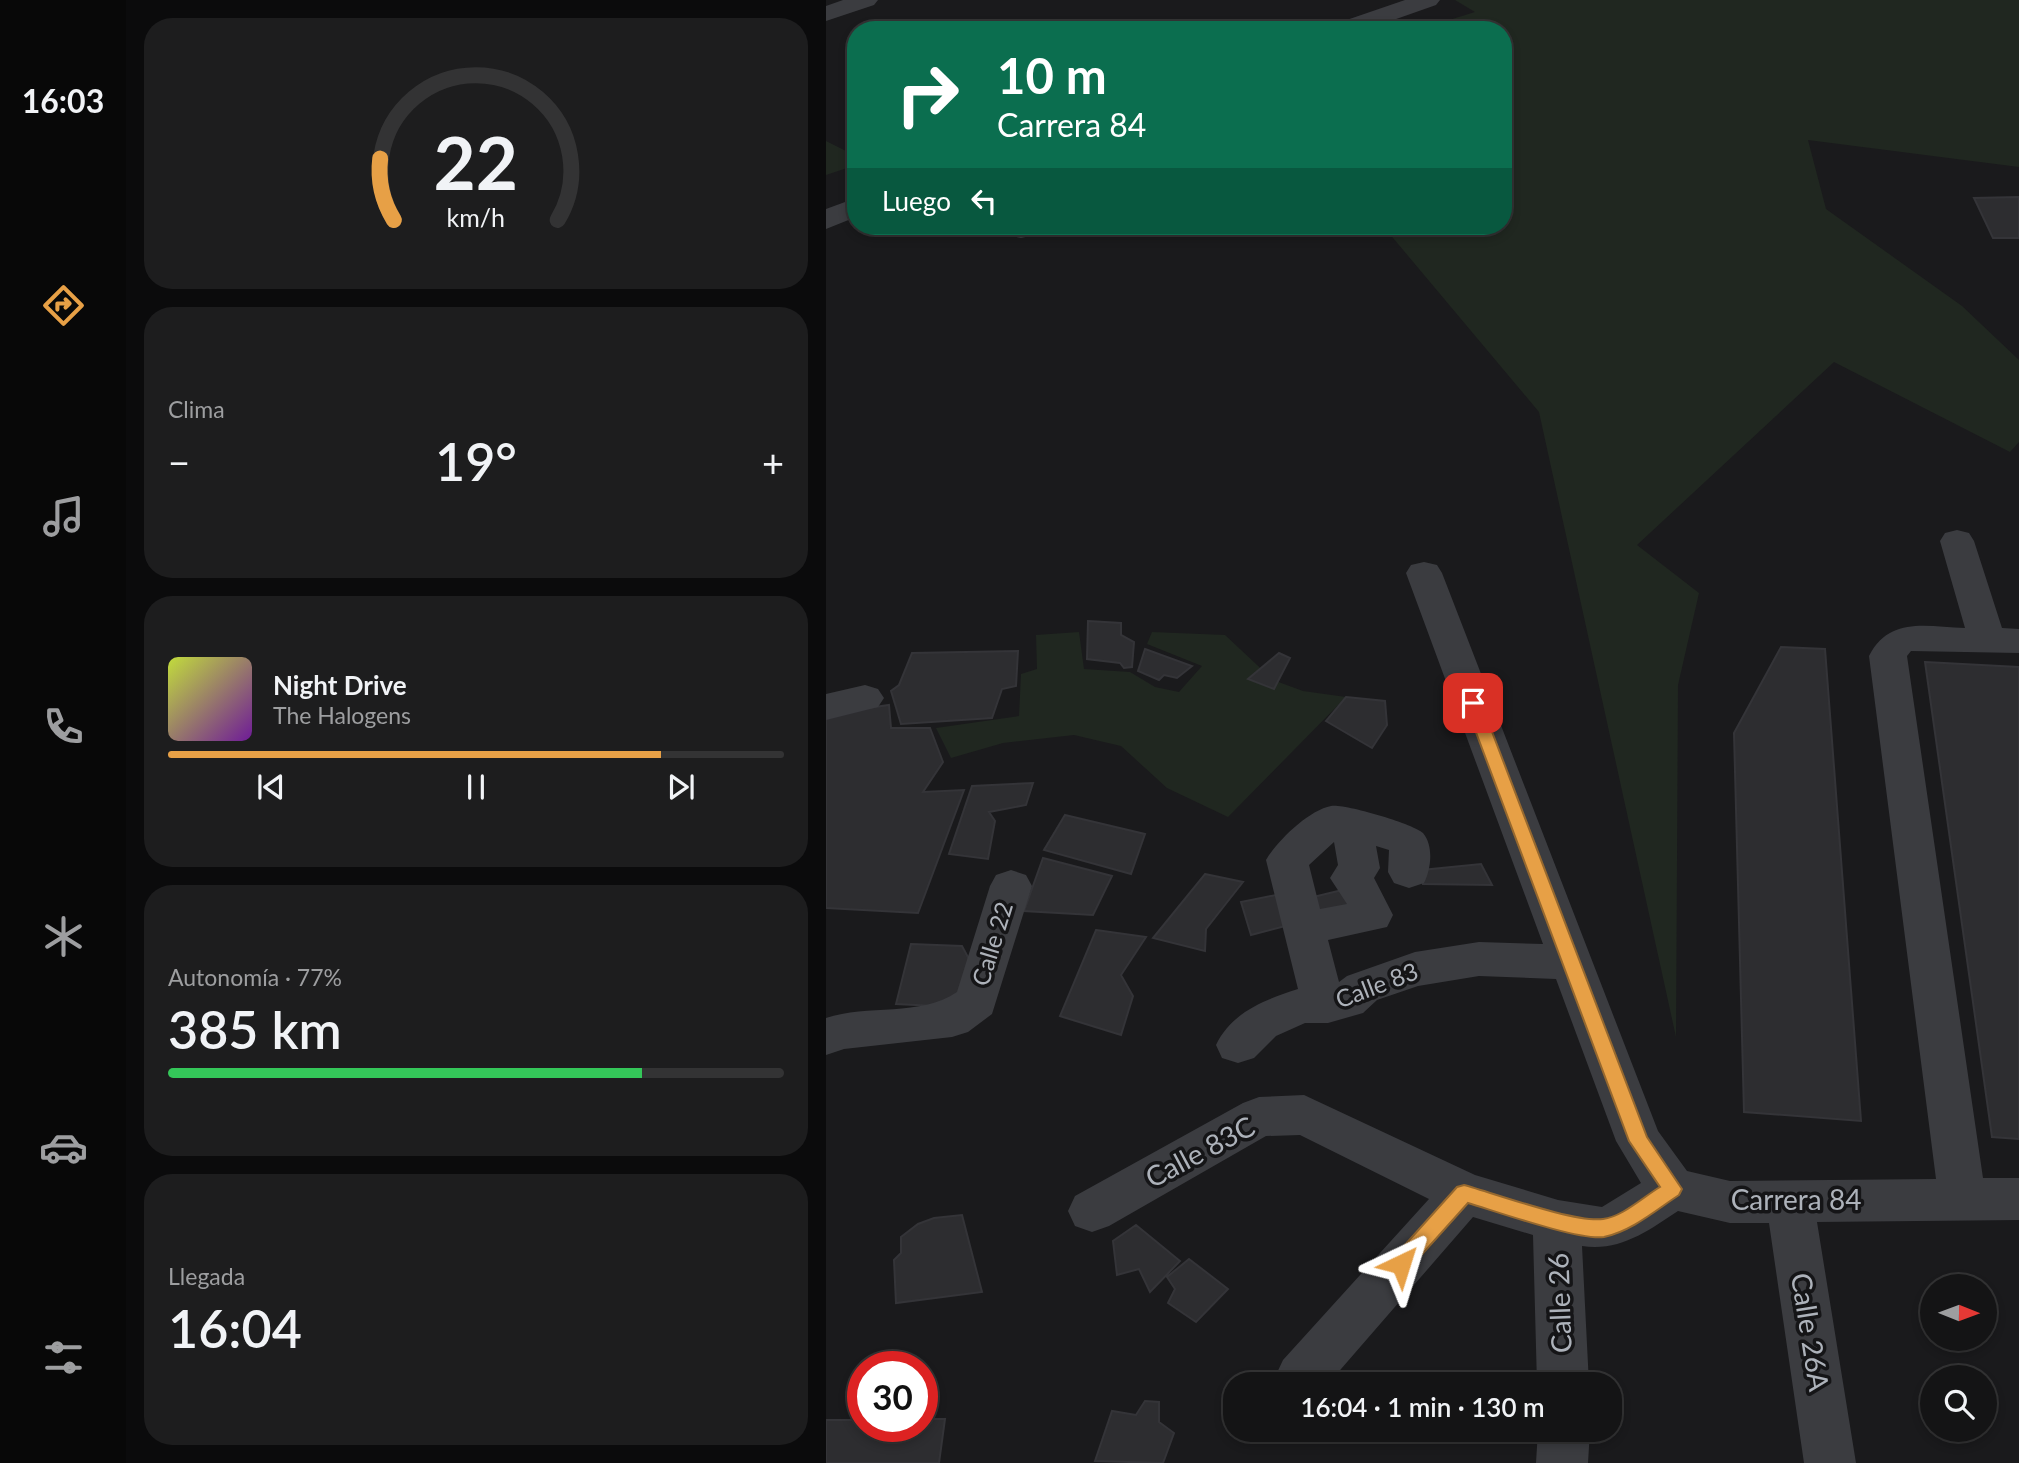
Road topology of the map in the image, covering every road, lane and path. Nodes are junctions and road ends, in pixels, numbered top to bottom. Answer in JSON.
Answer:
{"nodes":[{"id":1,"x":866,"y":0,"type":"edge"},
{"id":2,"x":1428,"y":0,"type":"edge"},
{"id":3,"x":826,"y":14,"type":"edge"},
{"id":4,"x":1367,"y":21,"type":"edge"},
{"id":5,"x":847,"y":210,"type":"edge"},
{"id":6,"x":826,"y":220,"type":"edge"},
{"id":7,"x":1957,"y":541,"type":"dead end"},
{"id":8,"x":1424,"y":573,"type":"dead end"},
{"id":9,"x":2003,"y":640,"type":"edge"},
{"id":10,"x":865,"y":698,"type":"dead end"},
{"id":11,"x":826,"y":707,"type":"edge"},
{"id":12,"x":1359,"y":827,"type":"junction"},
{"id":13,"x":1409,"y":872,"type":"dead end"},
{"id":14,"x":1011,"y":886,"type":"dead end"},
{"id":15,"x":1302,"y":912,"type":"junction"},
{"id":16,"x":1571,"y":962,"type":"junction"},
{"id":17,"x":1328,"y":1005,"type":"junction"},
{"id":18,"x":826,"y":1037,"type":"edge"},
{"id":19,"x":1238,"y":1045,"type":"dead end"},
{"id":20,"x":1672,"y":1189,"type":"junction"},
{"id":21,"x":1464,"y":1193,"type":"junction"},
{"id":22,"x":1962,"y":1199,"type":"junction"},
{"id":23,"x":2019,"y":1199,"type":"edge"},
{"id":24,"x":1790,"y":1202,"type":"junction"},
{"id":25,"x":1092,"y":1211,"type":"dead end"},
{"id":26,"x":1559,"y":1221,"type":"junction"},
{"id":27,"x":1305,"y":1372,"type":"edge"},
{"id":28,"x":1562,"y":1372,"type":"edge"},
{"id":29,"x":1563,"y":1442,"type":"edge"},
{"id":30,"x":1562,"y":1463,"type":"edge"},
{"id":31,"x":1830,"y":1463,"type":"edge"}],
"edges":[{"from":1,"to":3,"type":"street"},
{"from":2,"to":4,"type":"street"},
{"from":5,"to":6,"type":"street"},
{"from":7,"to":9,"type":"street"},
{"from":8,"to":16,"type":"street"},
{"from":9,"to":22,"type":"street"},
{"from":10,"to":11,"type":"street"},
{"from":12,"to":13,"type":"street"},
{"from":12,"to":15,"type":"street"},
{"from":12,"to":15,"type":"street"},
{"from":14,"to":18,"type":"street","name":"Calle 22"},
{"from":15,"to":17,"type":"street"},
{"from":16,"to":17,"type":"street","name":"Calle 83"},
{"from":16,"to":20,"type":"street"},
{"from":17,"to":19,"type":"street","name":"Calle 83"},
{"from":20,"to":24,"type":"street","name":"Carrera 84"},
{"from":20,"to":26,"type":"street"},
{"from":21,"to":25,"type":"street","name":"Calle 83C"},
{"from":21,"to":26,"type":"street"},
{"from":21,"to":27,"type":"street"},
{"from":22,"to":23,"type":"street","name":"Carrera 84"},
{"from":22,"to":24,"type":"street","name":"Carrera 84"},
{"from":24,"to":31,"type":"street","name":"Calle 26A"},
{"from":26,"to":28,"type":"street","name":"Calle 26"},
{"from":29,"to":30,"type":"street"}]}
